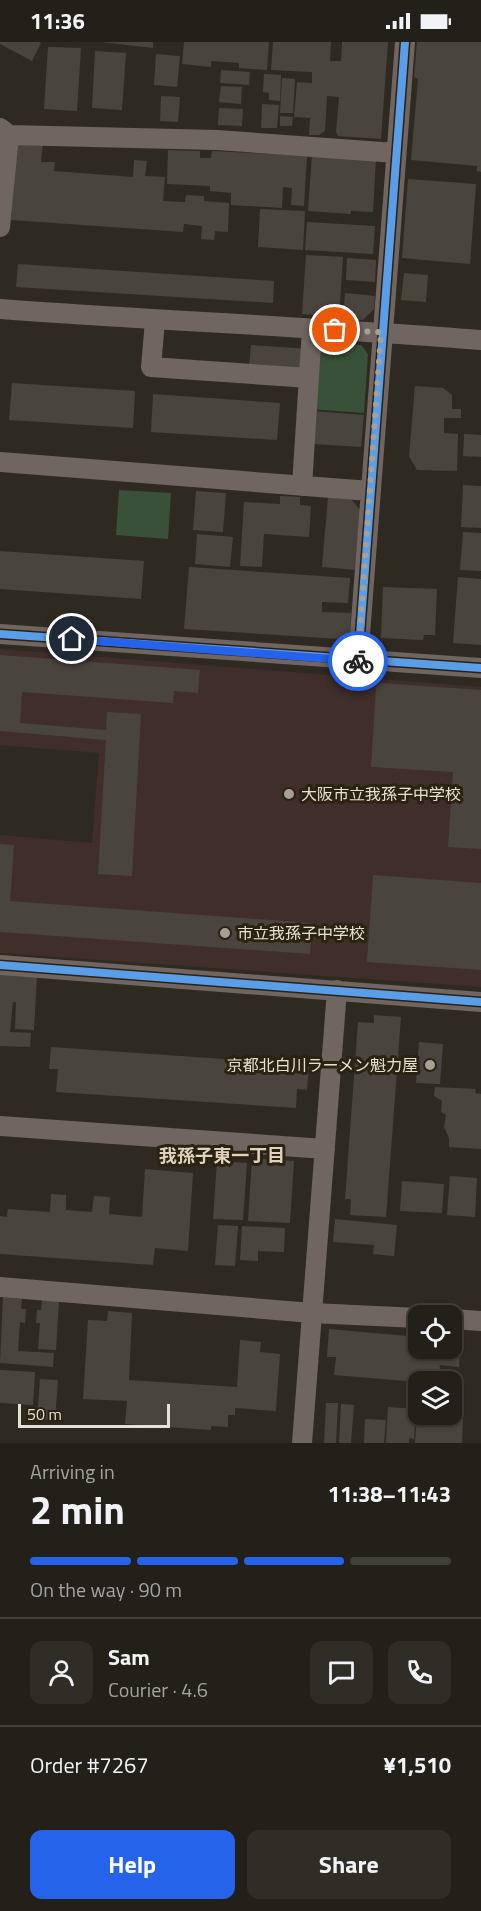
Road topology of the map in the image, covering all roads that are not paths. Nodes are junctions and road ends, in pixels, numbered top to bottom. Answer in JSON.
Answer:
{"nodes":[{"id":1,"x":405,"y":42,"type":"edge"},
{"id":2,"x":4,"y":132,"type":"edge"},
{"id":3,"x":396,"y":153,"type":"junction"},
{"id":4,"x":0,"y":227,"type":"edge"},
{"id":5,"x":0,"y":309,"type":"edge"},
{"id":6,"x":155,"y":321,"type":"junction"},
{"id":7,"x":312,"y":329,"type":"junction"},
{"id":8,"x":381,"y":332,"type":"junction"},
{"id":9,"x":481,"y":339,"type":"edge"},
{"id":10,"x":309,"y":378,"type":"junction"},
{"id":11,"x":0,"y":462,"type":"edge"},
{"id":12,"x":302,"y":486,"type":"junction"},
{"id":13,"x":370,"y":491,"type":"junction"},
{"id":14,"x":0,"y":634,"type":"edge"},
{"id":15,"x":358,"y":661,"type":"junction"},
{"id":16,"x":481,"y":668,"type":"edge"},
{"id":17,"x":0,"y":965,"type":"edge"},
{"id":18,"x":337,"y":990,"type":"junction"},
{"id":19,"x":481,"y":1002,"type":"edge"},
{"id":20,"x":0,"y":1126,"type":"edge"},
{"id":21,"x":325,"y":1149,"type":"junction"},
{"id":22,"x":0,"y":1287,"type":"edge"},
{"id":23,"x":312,"y":1313,"type":"junction"},
{"id":24,"x":408,"y":1318,"type":"edge"},
{"id":25,"x":462,"y":1320,"type":"edge"},
{"id":26,"x":481,"y":1321,"type":"edge"},
{"id":27,"x":302,"y":1443,"type":"edge"}],
"edges":[{"from":1,"to":3,"type":"street"},
{"from":2,"to":3,"type":"street"},
{"from":2,"to":4,"type":"street"},
{"from":3,"to":8,"type":"street"},
{"from":5,"to":6,"type":"street"},
{"from":6,"to":7,"type":"street"},
{"from":6,"to":10,"type":"street"},
{"from":7,"to":8,"type":"street"},
{"from":7,"to":10,"type":"street"},
{"from":8,"to":9,"type":"street"},
{"from":8,"to":13,"type":"street"},
{"from":10,"to":12,"type":"street"},
{"from":11,"to":12,"type":"street"},
{"from":12,"to":13,"type":"street"},
{"from":13,"to":15,"type":"street"},
{"from":14,"to":15,"type":"street"},
{"from":15,"to":16,"type":"street"},
{"from":17,"to":18,"type":"street"},
{"from":18,"to":19,"type":"street"},
{"from":18,"to":21,"type":"street"},
{"from":20,"to":21,"type":"street"},
{"from":21,"to":23,"type":"street"},
{"from":22,"to":23,"type":"street"},
{"from":23,"to":24,"type":"street"},
{"from":23,"to":27,"type":"street"},
{"from":25,"to":26,"type":"street"}]}
